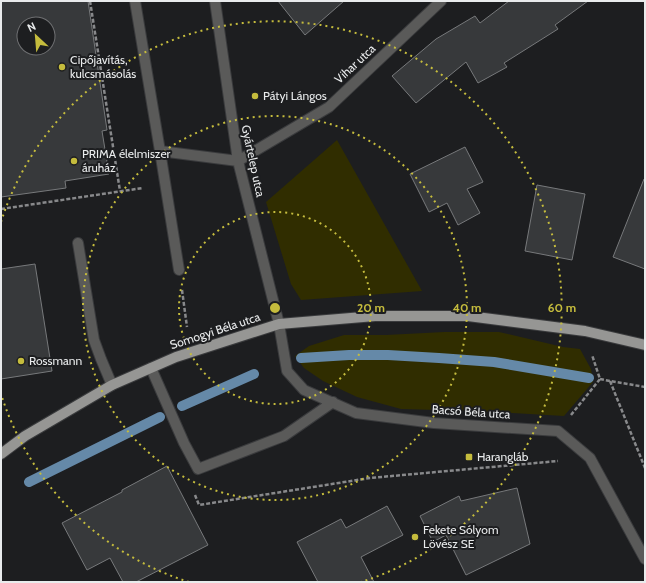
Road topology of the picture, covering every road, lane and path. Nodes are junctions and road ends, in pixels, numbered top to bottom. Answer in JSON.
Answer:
{"nodes":[{"id":1,"x":90,"y":1,"type":"edge"},
{"id":2,"x":135,"y":1,"type":"edge"},
{"id":3,"x":215,"y":1,"type":"edge"},
{"id":4,"x":441,"y":1,"type":"edge"},
{"id":5,"x":160,"y":151,"type":"junction"},
{"id":6,"x":238,"y":161,"type":"junction"},
{"id":7,"x":166,"y":184,"type":"junction"},
{"id":8,"x":120,"y":191,"type":"junction"},
{"id":9,"x":1,"y":209,"type":"edge"},
{"id":10,"x":78,"y":243,"type":"dead end"},
{"id":11,"x":180,"y":270,"type":"joint"},
{"id":12,"x":280,"y":324,"type":"junction"},
{"id":13,"x":187,"y":327,"type":"dead end"},
{"id":14,"x":585,"y":331,"type":"junction"},
{"id":15,"x":645,"y":345,"type":"edge"},
{"id":16,"x":151,"y":368,"type":"junction"},
{"id":17,"x":600,"y":379,"type":"junction"},
{"id":18,"x":610,"y":381,"type":"junction"},
{"id":19,"x":112,"y":385,"type":"junction"},
{"id":20,"x":645,"y":387,"type":"edge"},
{"id":21,"x":333,"y":402,"type":"junction"},
{"id":22,"x":558,"y":431,"type":"junction"},
{"id":23,"x":1,"y":454,"type":"edge"},
{"id":24,"x":590,"y":458,"type":"junction"},
{"id":25,"x":645,"y":468,"type":"edge"},
{"id":26,"x":194,"y":494,"type":"dead end"},
{"id":27,"x":645,"y":559,"type":"edge"}],
"edges":[{"from":1,"to":8,"type":"path"},
{"from":2,"to":5,"type":"street"},
{"from":3,"to":6,"type":"street","name":"Gyártelep utca"},
{"from":4,"to":6,"type":"street","name":"Vihar utca"},
{"from":5,"to":6,"type":"street"},
{"from":5,"to":7,"type":"street"},
{"from":6,"to":12,"type":"street","name":"Gyártelep utca"},
{"from":7,"to":8,"type":"path"},
{"from":7,"to":11,"type":"street"},
{"from":8,"to":9,"type":"path"},
{"from":10,"to":19,"type":"street"},
{"from":11,"to":13,"type":"path"},
{"from":12,"to":14,"type":"main road","name":"Somogyi Béla utca"},
{"from":12,"to":16,"type":"main road","name":"Somogyi Béla utca"},
{"from":12,"to":21,"type":"street","name":"Bacsó Béla utca"},
{"from":14,"to":15,"type":"main road","name":"Somogyi Béla utca"},
{"from":14,"to":17,"type":"path"},
{"from":16,"to":19,"type":"main road","name":"Somogyi Béla utca"},
{"from":16,"to":21,"type":"street"},
{"from":17,"to":18,"type":"path"},
{"from":17,"to":22,"type":"path"},
{"from":18,"to":20,"type":"path"},
{"from":18,"to":25,"type":"path"},
{"from":19,"to":23,"type":"main road","name":"Somogyi Béla utca"},
{"from":21,"to":22,"type":"street","name":"Bacsó Béla utca"},
{"from":22,"to":24,"type":"street"},
{"from":24,"to":26,"type":"path"},
{"from":24,"to":27,"type":"street"}]}
